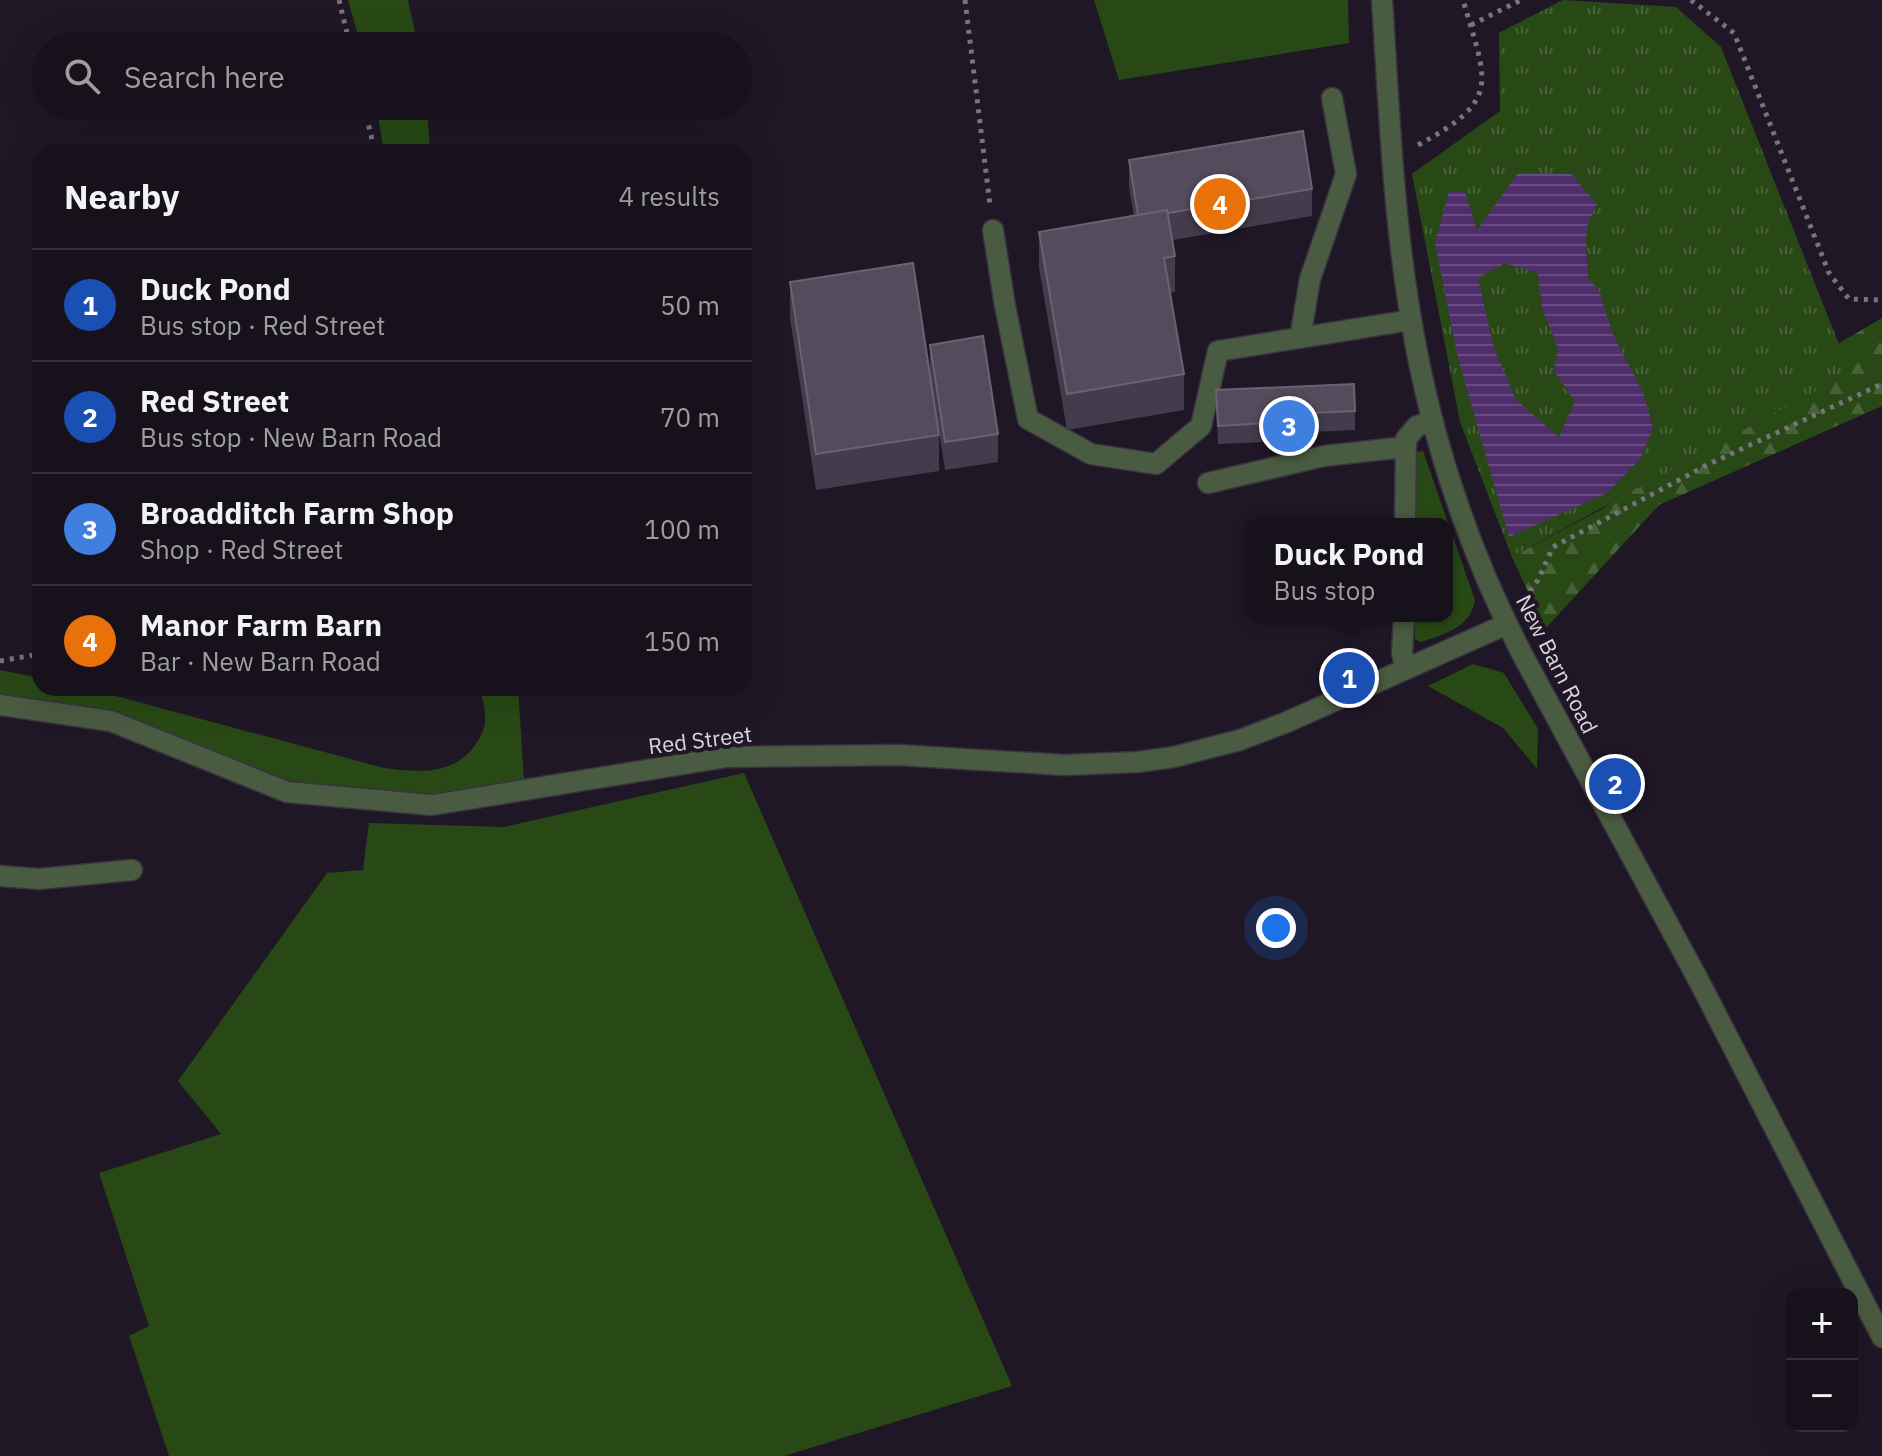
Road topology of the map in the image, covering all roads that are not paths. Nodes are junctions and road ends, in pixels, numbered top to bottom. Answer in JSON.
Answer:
{"nodes":[{"id":1,"x":1382,"y":0,"type":"edge"},
{"id":2,"x":1332,"y":98,"type":"dead end"},
{"id":3,"x":993,"y":230,"type":"road end"},
{"id":4,"x":1411,"y":320,"type":"junction"},
{"id":5,"x":1300,"y":338,"type":"junction"},
{"id":6,"x":1433,"y":421,"type":"junction"},
{"id":7,"x":1405,"y":447,"type":"junction"},
{"id":8,"x":1208,"y":483,"type":"dead end"},
{"id":9,"x":1405,"y":518,"type":"edge"},
{"id":10,"x":1404,"y":622,"type":"edge"},
{"id":11,"x":1507,"y":624,"type":"junction"},
{"id":12,"x":1406,"y":669,"type":"junction"},
{"id":13,"x":0,"y":705,"type":"edge"},
{"id":14,"x":132,"y":870,"type":"dead end"},
{"id":15,"x":0,"y":876,"type":"edge"},
{"id":16,"x":1882,"y":1337,"type":"edge"}],
"edges":[{"from":1,"to":4,"type":"street","name":"New Barn Road"},
{"from":2,"to":5,"type":"street"},
{"from":3,"to":5,"type":"street"},
{"from":4,"to":5,"type":"street"},
{"from":4,"to":6,"type":"street","name":"New Barn Road"},
{"from":6,"to":7,"type":"street"},
{"from":6,"to":11,"type":"street","name":"New Barn Road"},
{"from":7,"to":8,"type":"street"},
{"from":7,"to":9,"type":"street"},
{"from":10,"to":12,"type":"street"},
{"from":11,"to":12,"type":"street","name":"Red Street"},
{"from":11,"to":16,"type":"street","name":"New Barn Road"},
{"from":12,"to":13,"type":"street","name":"Red Street"},
{"from":14,"to":15,"type":"street"}]}
